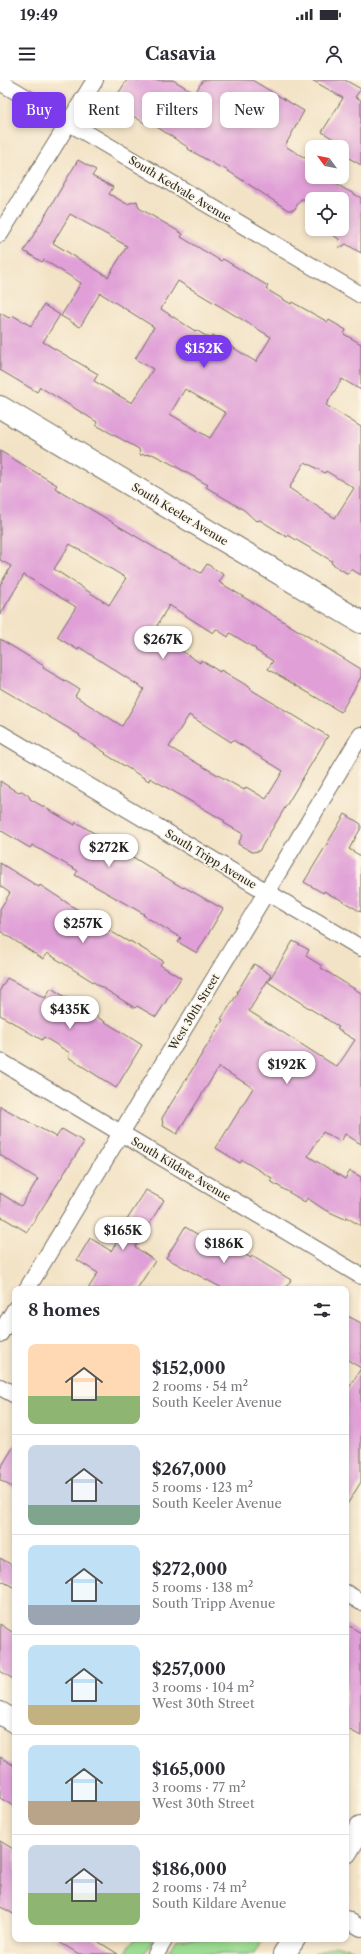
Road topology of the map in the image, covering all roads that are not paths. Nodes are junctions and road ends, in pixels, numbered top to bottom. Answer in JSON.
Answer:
{"nodes":[{"id":1,"x":95,"y":80,"type":"edge"},
{"id":2,"x":0,"y":82,"type":"edge"},
{"id":3,"x":69,"y":123,"type":"junction"},
{"id":4,"x":0,"y":234,"type":"edge"},
{"id":5,"x":361,"y":296,"type":"edge"},
{"id":6,"x":0,"y":407,"type":"edge"},
{"id":7,"x":361,"y":622,"type":"edge"},
{"id":8,"x":0,"y":733,"type":"edge"},
{"id":9,"x":361,"y":736,"type":"edge"},
{"id":10,"x":267,"y":892,"type":"junction"},
{"id":11,"x":361,"y":948,"type":"edge"},
{"id":12,"x":0,"y":1061,"type":"edge"},
{"id":13,"x":121,"y":1133,"type":"junction"},
{"id":14,"x":361,"y":1276,"type":"edge"},
{"id":15,"x":29,"y":1286,"type":"edge"},
{"id":16,"x":12,"y":1314,"type":"edge"},
{"id":17,"x":0,"y":1334,"type":"edge"},
{"id":18,"x":0,"y":1386,"type":"edge"},
{"id":19,"x":12,"y":1394,"type":"edge"},
{"id":20,"x":349,"y":1595,"type":"edge"},
{"id":21,"x":361,"y":1602,"type":"edge"},
{"id":22,"x":0,"y":1713,"type":"edge"},
{"id":23,"x":12,"y":1720,"type":"edge"},
{"id":24,"x":361,"y":1827,"type":"edge"},
{"id":25,"x":349,"y":1847,"type":"edge"},
{"id":26,"x":349,"y":1921,"type":"edge"},
{"id":27,"x":361,"y":1928,"type":"edge"},
{"id":28,"x":163,"y":1942,"type":"edge"},
{"id":29,"x":292,"y":1942,"type":"edge"},
{"id":30,"x":156,"y":1954,"type":"edge"},
{"id":31,"x":284,"y":1954,"type":"edge"}],
"edges":[{"from":1,"to":3,"type":"street"},
{"from":2,"to":3,"type":"street","name":"South Kedvale Avenue"},
{"from":3,"to":4,"type":"street"},
{"from":3,"to":5,"type":"street","name":"South Kedvale Avenue"},
{"from":6,"to":7,"type":"street","name":"South Keeler Avenue"},
{"from":8,"to":10,"type":"street","name":"South Tripp Avenue"},
{"from":9,"to":10,"type":"street","name":"West 30th Street"},
{"from":10,"to":11,"type":"street","name":"South Tripp Avenue"},
{"from":10,"to":13,"type":"street","name":"West 30th Street"},
{"from":12,"to":13,"type":"street","name":"South Kildare Avenue"},
{"from":13,"to":14,"type":"street","name":"South Kildare Avenue"},
{"from":13,"to":15,"type":"street","name":"West 30th Street"},
{"from":16,"to":17,"type":"street"},
{"from":18,"to":19,"type":"street"},
{"from":20,"to":21,"type":"street"},
{"from":22,"to":23,"type":"street"},
{"from":24,"to":25,"type":"street"},
{"from":26,"to":27,"type":"street"},
{"from":28,"to":30,"type":"street"},
{"from":29,"to":31,"type":"street"}]}
